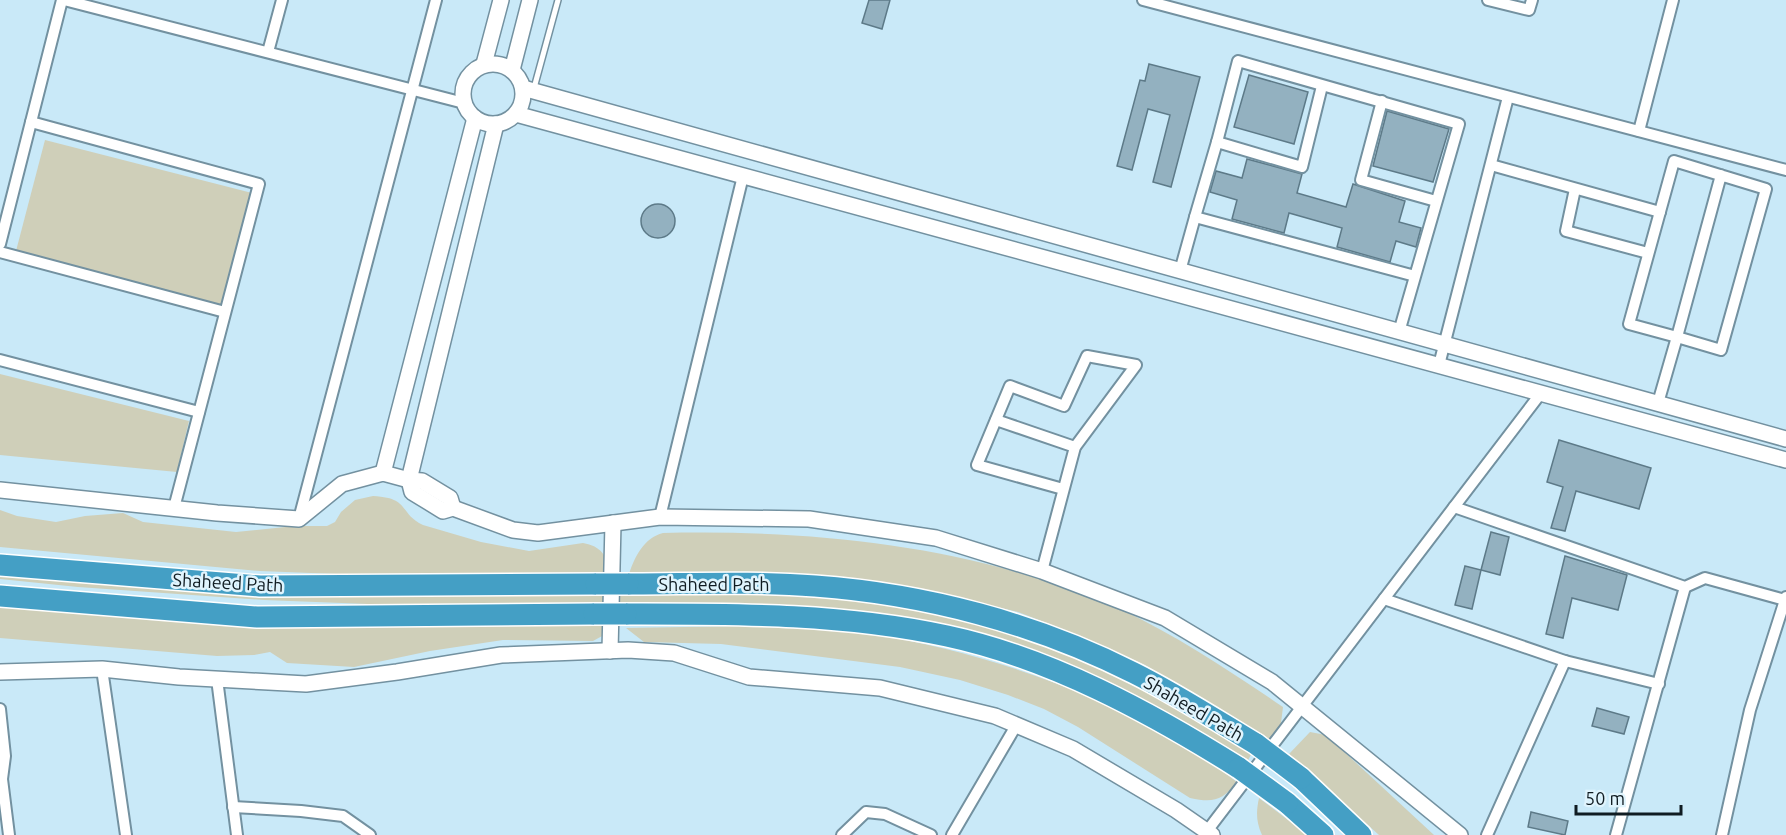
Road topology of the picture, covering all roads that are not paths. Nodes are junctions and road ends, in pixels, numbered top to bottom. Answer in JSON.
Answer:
{"nodes":[{"id":1,"x":63,"y":0,"type":"edge"},
{"id":2,"x":282,"y":0,"type":"edge"},
{"id":3,"x":436,"y":0,"type":"edge"},
{"id":4,"x":501,"y":0,"type":"edge"},
{"id":5,"x":530,"y":0,"type":"edge"},
{"id":6,"x":558,"y":0,"type":"edge"},
{"id":7,"x":1143,"y":0,"type":"edge"},
{"id":8,"x":1488,"y":0,"type":"edge"},
{"id":9,"x":1532,"y":0,"type":"edge"},
{"id":10,"x":1673,"y":0,"type":"edge"},
{"id":11,"x":268,"y":52,"type":"junction"},
{"id":12,"x":484,"y":64,"type":"junction"},
{"id":13,"x":512,"y":70,"type":"junction"},
{"id":14,"x":1322,"y":86,"type":"junction"},
{"id":15,"x":412,"y":90,"type":"junction"},
{"id":16,"x":528,"y":90,"type":"junction"},
{"id":17,"x":1508,"y":97,"type":"junction"},
{"id":18,"x":1382,"y":101,"type":"junction"},
{"id":19,"x":464,"y":103,"type":"junction"},
{"id":20,"x":516,"y":114,"type":"junction"},
{"id":21,"x":475,"y":118,"type":"junction"},
{"id":22,"x":31,"y":122,"type":"junction"},
{"id":23,"x":496,"y":124,"type":"junction"},
{"id":24,"x":1639,"y":132,"type":"junction"},
{"id":25,"x":1218,"y":142,"type":"junction"},
{"id":26,"x":1491,"y":165,"type":"junction"},
{"id":27,"x":1786,"y":170,"type":"edge"},
{"id":28,"x":1721,"y":175,"type":"junction"},
{"id":29,"x":743,"y":176,"type":"junction"},
{"id":30,"x":1575,"y":189,"type":"junction"},
{"id":31,"x":1436,"y":201,"type":"junction"},
{"id":32,"x":1660,"y":212,"type":"junction"},
{"id":33,"x":1196,"y":217,"type":"junction"},
{"id":34,"x":0,"y":244,"type":"edge"},
{"id":35,"x":0,"y":252,"type":"edge"},
{"id":36,"x":1648,"y":253,"type":"junction"},
{"id":37,"x":1180,"y":271,"type":"junction"},
{"id":38,"x":1415,"y":276,"type":"junction"},
{"id":39,"x":225,"y":312,"type":"junction"},
{"id":40,"x":1399,"y":332,"type":"junction"},
{"id":41,"x":1677,"y":337,"type":"junction"},
{"id":42,"x":1444,"y":344,"type":"junction"},
{"id":43,"x":0,"y":360,"type":"edge"},
{"id":44,"x":1438,"y":365,"type":"junction"},
{"id":45,"x":1541,"y":393,"type":"junction"},
{"id":46,"x":1658,"y":403,"type":"junction"},
{"id":47,"x":199,"y":412,"type":"junction"},
{"id":48,"x":996,"y":420,"type":"junction"},
{"id":49,"x":1786,"y":439,"type":"edge"},
{"id":50,"x":1075,"y":447,"type":"junction"},
{"id":51,"x":1786,"y":460,"type":"edge"},
{"id":52,"x":383,"y":473,"type":"junction"},
{"id":53,"x":409,"y":480,"type":"junction"},
{"id":54,"x":1063,"y":489,"type":"junction"},
{"id":55,"x":0,"y":490,"type":"edge"},
{"id":56,"x":1454,"y":507,"type":"junction"},
{"id":57,"x":174,"y":508,"type":"junction"},
{"id":58,"x":660,"y":517,"type":"junction"},
{"id":59,"x":299,"y":519,"type":"junction"},
{"id":60,"x":613,"y":524,"type":"junction"},
{"id":61,"x":0,"y":564,"type":"edge"},
{"id":62,"x":1042,"y":571,"type":"junction"},
{"id":63,"x":1685,"y":586,"type":"junction"},
{"id":64,"x":0,"y":596,"type":"edge"},
{"id":65,"x":1785,"y":598,"type":"edge"},
{"id":66,"x":1384,"y":599,"type":"junction"},
{"id":67,"x":610,"y":651,"type":"junction"},
{"id":68,"x":1565,"y":661,"type":"junction"},
{"id":69,"x":102,"y":669,"type":"junction"},
{"id":70,"x":0,"y":672,"type":"edge"},
{"id":71,"x":218,"y":679,"type":"junction"},
{"id":72,"x":1659,"y":684,"type":"junction"},
{"id":73,"x":1302,"y":706,"type":"junction"},
{"id":74,"x":0,"y":709,"type":"edge"},
{"id":75,"x":1017,"y":724,"type":"junction"},
{"id":76,"x":1,"y":779,"type":"edge"},
{"id":77,"x":233,"y":807,"type":"junction"},
{"id":78,"x":1208,"y":834,"type":"edge"},
{"id":79,"x":9,"y":835,"type":"edge"},
{"id":80,"x":126,"y":835,"type":"edge"},
{"id":81,"x":237,"y":835,"type":"edge"},
{"id":82,"x":370,"y":835,"type":"edge"},
{"id":83,"x":842,"y":835,"type":"edge"},
{"id":84,"x":931,"y":835,"type":"edge"},
{"id":85,"x":952,"y":835,"type":"edge"},
{"id":86,"x":1323,"y":835,"type":"edge"},
{"id":87,"x":1361,"y":835,"type":"edge"},
{"id":88,"x":1460,"y":835,"type":"edge"},
{"id":89,"x":1487,"y":835,"type":"edge"},
{"id":90,"x":1616,"y":835,"type":"edge"},
{"id":91,"x":1722,"y":835,"type":"edge"}],
"edges":[{"from":1,"to":11,"type":"street"},
{"from":1,"to":22,"type":"street"},
{"from":2,"to":11,"type":"street"},
{"from":3,"to":15,"type":"street"},
{"from":4,"to":12,"type":"street"},
{"from":5,"to":13,"type":"street"},
{"from":6,"to":16,"type":"lane"},
{"from":7,"to":17,"type":"street"},
{"from":8,"to":9,"type":"street"},
{"from":10,"to":24,"type":"street"},
{"from":11,"to":15,"type":"street"},
{"from":12,"to":13,"type":"street"},
{"from":12,"to":19,"type":"street"},
{"from":13,"to":16,"type":"street"},
{"from":14,"to":18,"type":"street"},
{"from":14,"to":25,"type":"street"},
{"from":14,"to":25,"type":"street"},
{"from":15,"to":19,"type":"street"},
{"from":15,"to":59,"type":"street"},
{"from":16,"to":20,"type":"street"},
{"from":16,"to":37,"type":"street"},
{"from":17,"to":24,"type":"street"},
{"from":17,"to":26,"type":"street"},
{"from":18,"to":31,"type":"street"},
{"from":18,"to":31,"type":"street"},
{"from":19,"to":21,"type":"street"},
{"from":20,"to":23,"type":"street"},
{"from":20,"to":29,"type":"street"},
{"from":21,"to":23,"type":"street"},
{"from":21,"to":52,"type":"street"},
{"from":22,"to":34,"type":"street"},
{"from":22,"to":39,"type":"street"},
{"from":23,"to":53,"type":"street"},
{"from":24,"to":27,"type":"street"},
{"from":25,"to":33,"type":"street"},
{"from":26,"to":30,"type":"street"},
{"from":26,"to":42,"type":"street"},
{"from":28,"to":32,"type":"street"},
{"from":28,"to":41,"type":"street"},
{"from":28,"to":41,"type":"street"},
{"from":29,"to":44,"type":"street"},
{"from":29,"to":58,"type":"street"},
{"from":30,"to":32,"type":"street"},
{"from":30,"to":36,"type":"street"},
{"from":31,"to":38,"type":"street"},
{"from":32,"to":36,"type":"street"},
{"from":33,"to":37,"type":"street"},
{"from":33,"to":38,"type":"street"},
{"from":35,"to":39,"type":"street"},
{"from":36,"to":41,"type":"street"},
{"from":37,"to":40,"type":"street"},
{"from":38,"to":40,"type":"street"},
{"from":39,"to":47,"type":"street"},
{"from":40,"to":42,"type":"street"},
{"from":41,"to":46,"type":"street"},
{"from":42,"to":44,"type":"street"},
{"from":42,"to":46,"type":"street"},
{"from":43,"to":47,"type":"street"},
{"from":44,"to":45,"type":"street"},
{"from":45,"to":51,"type":"street"},
{"from":45,"to":56,"type":"street"},
{"from":46,"to":49,"type":"street"},
{"from":47,"to":57,"type":"street"},
{"from":48,"to":50,"type":"street"},
{"from":48,"to":50,"type":"street"},
{"from":48,"to":54,"type":"street"},
{"from":50,"to":54,"type":"street"},
{"from":52,"to":53,"type":"street"},
{"from":52,"to":59,"type":"street"},
{"from":53,"to":60,"type":"street"},
{"from":54,"to":62,"type":"street"},
{"from":55,"to":57,"type":"street"},
{"from":56,"to":63,"type":"street"},
{"from":56,"to":66,"type":"street"},
{"from":57,"to":59,"type":"street"},
{"from":58,"to":60,"type":"street"},
{"from":58,"to":62,"type":"street"},
{"from":60,"to":67,"type":"street"},
{"from":61,"to":87,"type":"highway","name":"Shaheed Path","bridge":true},
{"from":62,"to":73,"type":"street"},
{"from":63,"to":65,"type":"street"},
{"from":63,"to":72,"type":"street"},
{"from":64,"to":86,"type":"highway","name":"Shaheed Path","bridge":true},
{"from":65,"to":91,"type":"street"},
{"from":66,"to":68,"type":"street"},
{"from":66,"to":73,"type":"street"},
{"from":67,"to":71,"type":"street"},
{"from":67,"to":75,"type":"street"},
{"from":68,"to":72,"type":"street"},
{"from":68,"to":89,"type":"street"},
{"from":69,"to":70,"type":"street"},
{"from":69,"to":71,"type":"street"},
{"from":69,"to":80,"type":"street"},
{"from":71,"to":77,"type":"street"},
{"from":72,"to":90,"type":"street"},
{"from":73,"to":78,"type":"street"},
{"from":73,"to":88,"type":"street"},
{"from":74,"to":76,"type":"street"},
{"from":75,"to":78,"type":"street"},
{"from":75,"to":85,"type":"street"},
{"from":76,"to":79,"type":"street"},
{"from":77,"to":81,"type":"street"},
{"from":77,"to":82,"type":"street"},
{"from":83,"to":84,"type":"street"}]}
